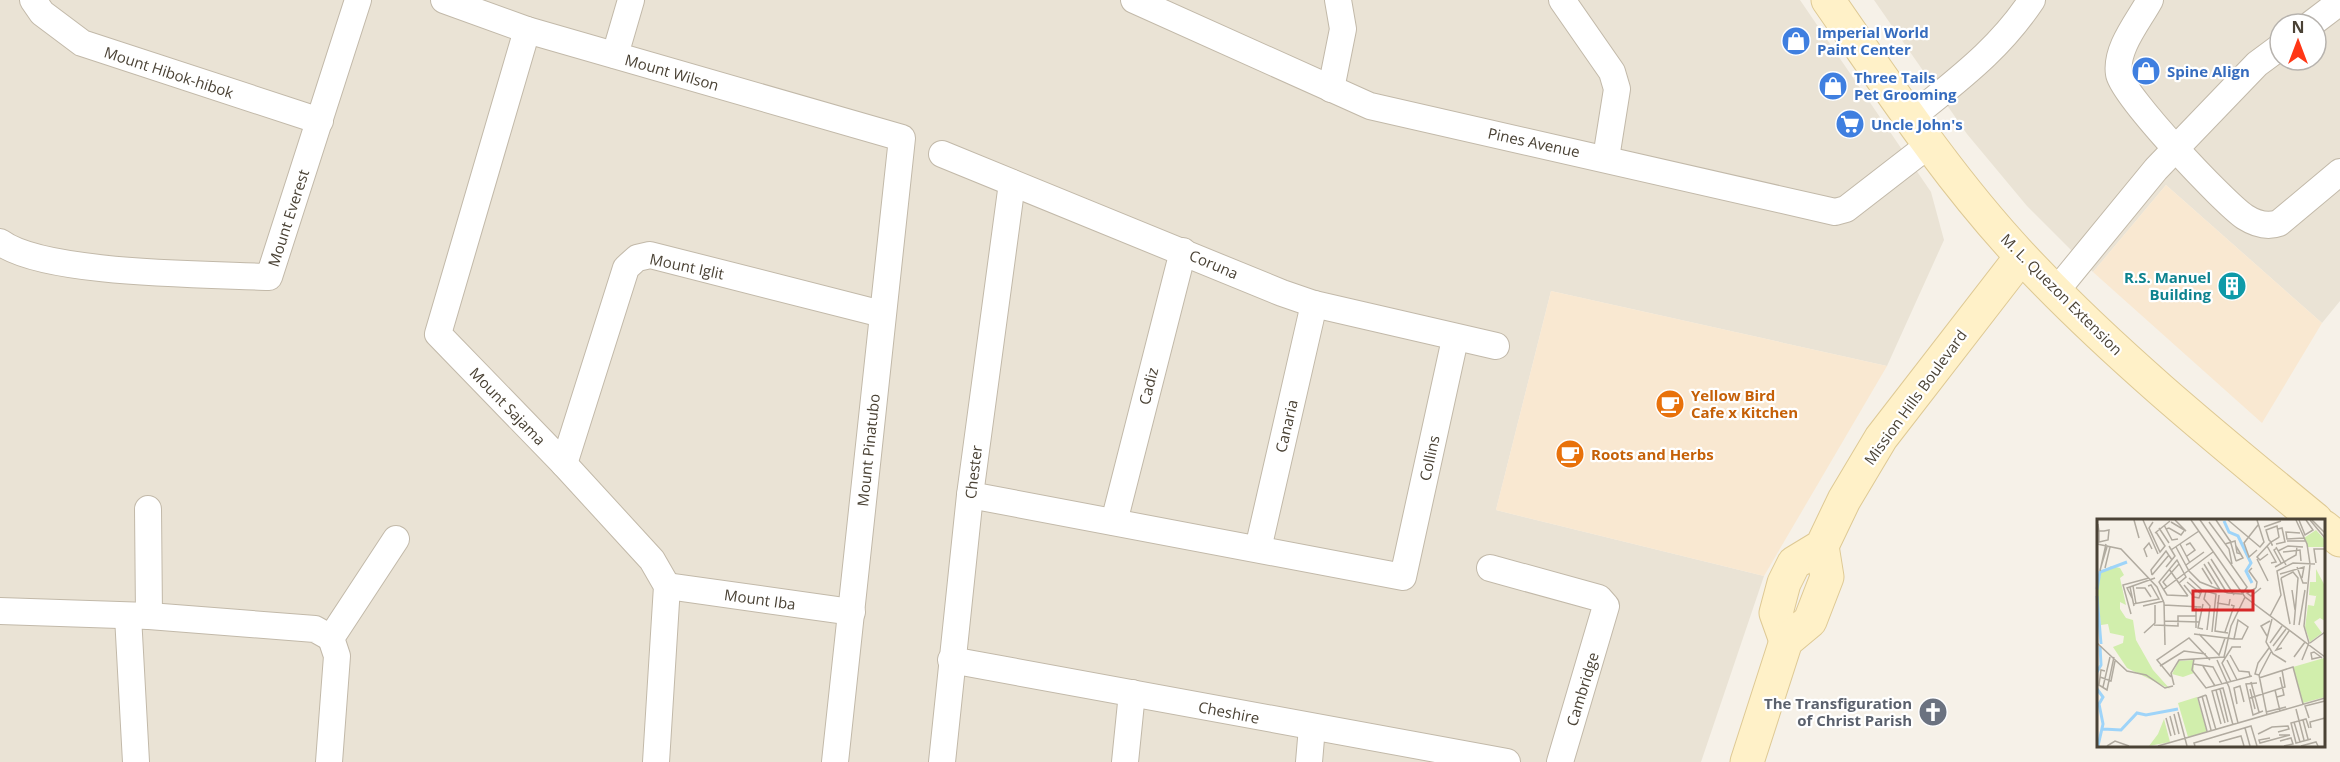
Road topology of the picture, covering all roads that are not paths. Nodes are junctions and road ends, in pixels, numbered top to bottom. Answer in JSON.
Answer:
{"nodes":[{"id":1,"x":33,"y":0,"type":"edge"},
{"id":2,"x":358,"y":0,"type":"edge"},
{"id":3,"x":444,"y":0,"type":"edge"},
{"id":4,"x":631,"y":0,"type":"edge"},
{"id":5,"x":1134,"y":0,"type":"edge"},
{"id":6,"x":1338,"y":0,"type":"edge"},
{"id":7,"x":1562,"y":0,"type":"edge"},
{"id":8,"x":1828,"y":0,"type":"edge"},
{"id":9,"x":2032,"y":0,"type":"edge"},
{"id":10,"x":2150,"y":0,"type":"edge"},
{"id":11,"x":2340,"y":2,"type":"edge"},
{"id":12,"x":2327,"y":12,"type":"edge"},
{"id":13,"x":527,"y":30,"type":"junction"},
{"id":14,"x":615,"y":56,"type":"junction"},
{"id":15,"x":2268,"y":56,"type":"edge"},
{"id":16,"x":1331,"y":89,"type":"junction"},
{"id":17,"x":1911,"y":118,"type":"junction"},
{"id":18,"x":320,"y":121,"type":"junction"},
{"id":19,"x":902,"y":138,"type":"joint"},
{"id":20,"x":1930,"y":144,"type":"junction"},
{"id":21,"x":2175,"y":148,"type":"junction"},
{"id":22,"x":942,"y":154,"type":"dead end"},
{"id":23,"x":1606,"y":158,"type":"junction"},
{"id":24,"x":2340,"y":172,"type":"edge"},
{"id":25,"x":1012,"y":183,"type":"junction"},
{"id":26,"x":0,"y":242,"type":"edge"},
{"id":27,"x":1183,"y":251,"type":"junction"},
{"id":28,"x":2021,"y":257,"type":"junction"},
{"id":29,"x":2056,"y":291,"type":"junction"},
{"id":30,"x":1314,"y":304,"type":"junction"},
{"id":31,"x":882,"y":314,"type":"junction"},
{"id":32,"x":1455,"y":339,"type":"junction"},
{"id":33,"x":1496,"y":346,"type":"dead end"},
{"id":34,"x":564,"y":464,"type":"junction"},
{"id":35,"x":969,"y":495,"type":"junction"},
{"id":36,"x":148,"y":509,"type":"dead end"},
{"id":37,"x":2315,"y":519,"type":"edge"},
{"id":38,"x":1114,"y":522,"type":"junction"},
{"id":39,"x":2325,"y":528,"type":"edge"},
{"id":40,"x":396,"y":539,"type":"dead end"},
{"id":41,"x":2340,"y":540,"type":"edge"},
{"id":42,"x":1258,"y":549,"type":"junction"},
{"id":43,"x":1490,"y":568,"type":"dead end"},
{"id":44,"x":668,"y":586,"type":"junction"},
{"id":45,"x":0,"y":611,"type":"edge"},
{"id":46,"x":852,"y":612,"type":"junction"},
{"id":47,"x":139,"y":616,"type":"junction"},
{"id":48,"x":331,"y":638,"type":"junction"},
{"id":49,"x":951,"y":660,"type":"junction"},
{"id":50,"x":1131,"y":693,"type":"junction"},
{"id":51,"x":1312,"y":727,"type":"junction"},
{"id":52,"x":136,"y":762,"type":"edge"},
{"id":53,"x":329,"y":762,"type":"edge"},
{"id":54,"x":656,"y":762,"type":"edge"},
{"id":55,"x":835,"y":762,"type":"edge"},
{"id":56,"x":942,"y":762,"type":"edge"},
{"id":57,"x":1125,"y":762,"type":"edge"},
{"id":58,"x":1309,"y":762,"type":"edge"},
{"id":59,"x":1507,"y":762,"type":"edge"},
{"id":60,"x":1560,"y":762,"type":"edge"},
{"id":61,"x":1747,"y":762,"type":"edge"}],
"edges":[{"from":1,"to":18,"type":"street","name":"Mount Hibok-hibok"},
{"from":2,"to":18,"type":"street","name":"Mount Everest"},
{"from":3,"to":13,"type":"street","name":"Mount Wilson"},
{"from":4,"to":14,"type":"street"},
{"from":5,"to":16,"type":"street","name":"Pines Avenue"},
{"from":6,"to":16,"type":"street"},
{"from":7,"to":23,"type":"street"},
{"from":8,"to":17,"type":"main road","name":"M. L. Quezon Extension"},
{"from":9,"to":17,"type":"street"},
{"from":10,"to":21,"type":"street"},
{"from":11,"to":12,"type":"street"},
{"from":13,"to":14,"type":"street","name":"Mount Wilson"},
{"from":13,"to":34,"type":"street","name":"Mount Sajama"},
{"from":14,"to":19,"type":"street","name":"Mount Wilson"},
{"from":15,"to":21,"type":"street"},
{"from":16,"to":23,"type":"street","name":"Pines Avenue"},
{"from":17,"to":20,"type":"main road","name":"M. L. Quezon Extension"},
{"from":18,"to":26,"type":"street","name":"Mount Everest"},
{"from":19,"to":31,"type":"street","name":"Mount Pinatubo"},
{"from":20,"to":23,"type":"street","name":"Pines Avenue"},
{"from":20,"to":28,"type":"main road","name":"M. L. Quezon Extension"},
{"from":21,"to":24,"type":"street"},
{"from":21,"to":29,"type":"street"},
{"from":22,"to":25,"type":"street","name":"Coruna"},
{"from":25,"to":27,"type":"street","name":"Coruna"},
{"from":25,"to":35,"type":"street","name":"Chester"},
{"from":27,"to":30,"type":"street","name":"Coruna"},
{"from":27,"to":38,"type":"street","name":"Cadiz"},
{"from":28,"to":29,"type":"main road","name":"M. L. Quezon Extension"},
{"from":28,"to":61,"type":"main road","name":"Mission Hills Boulevard"},
{"from":29,"to":37,"type":"main road","name":"M. L. Quezon Extension"},
{"from":30,"to":32,"type":"street","name":"Coruna"},
{"from":30,"to":42,"type":"street","name":"Canaria"},
{"from":31,"to":34,"type":"street","name":"Mount Iglit"},
{"from":31,"to":46,"type":"street","name":"Mount Pinatubo"},
{"from":32,"to":33,"type":"street","name":"Coruna"},
{"from":32,"to":42,"type":"street","name":"Collins"},
{"from":34,"to":44,"type":"street","name":"Mount Sajama"},
{"from":35,"to":38,"type":"street"},
{"from":35,"to":49,"type":"street","name":"Chester"},
{"from":36,"to":47,"type":"street"},
{"from":38,"to":42,"type":"street"},
{"from":39,"to":41,"type":"main road"},
{"from":40,"to":48,"type":"street"},
{"from":43,"to":60,"type":"street","name":"Cambridge"},
{"from":44,"to":46,"type":"street","name":"Mount Iba"},
{"from":44,"to":54,"type":"street"},
{"from":45,"to":47,"type":"street"},
{"from":46,"to":55,"type":"street","name":"Mount Pinatubo"},
{"from":47,"to":48,"type":"street"},
{"from":47,"to":52,"type":"street"},
{"from":48,"to":53,"type":"street"},
{"from":49,"to":50,"type":"street","name":"Cheshire"},
{"from":49,"to":56,"type":"street","name":"Chester"},
{"from":50,"to":51,"type":"street","name":"Cheshire"},
{"from":50,"to":57,"type":"street"},
{"from":51,"to":58,"type":"street"},
{"from":51,"to":59,"type":"street","name":"Cheshire"}]}
